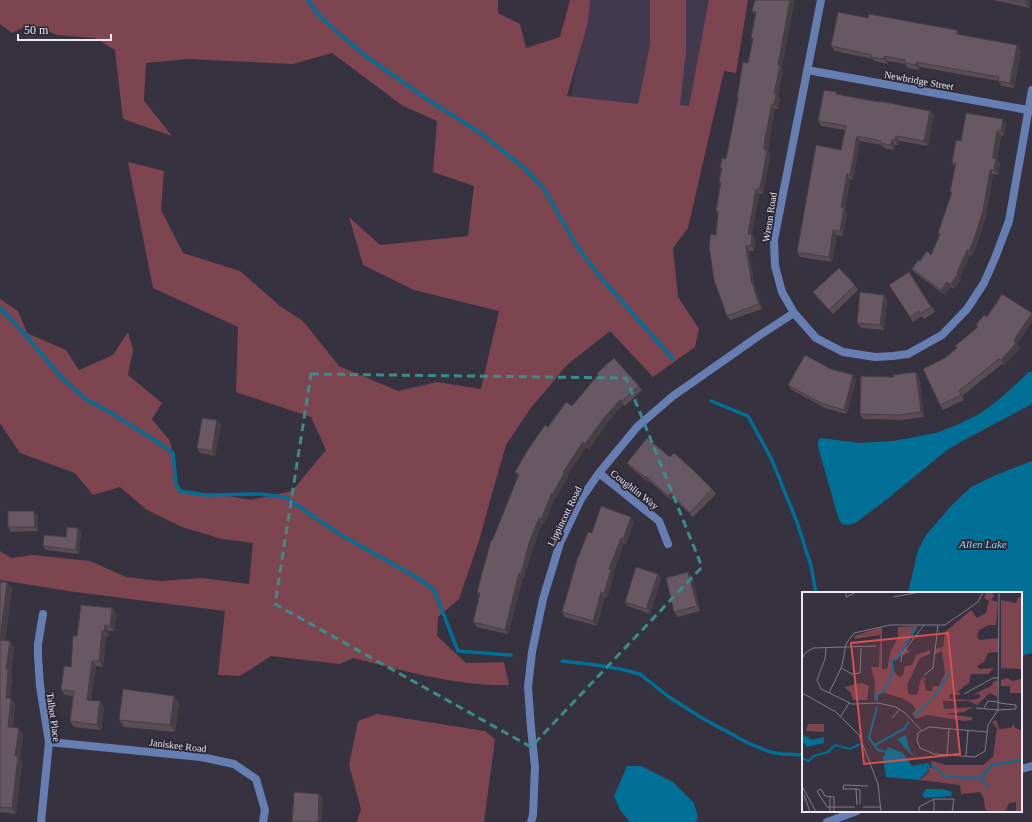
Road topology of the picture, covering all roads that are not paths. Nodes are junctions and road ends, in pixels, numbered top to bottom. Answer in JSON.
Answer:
{"nodes":[{"id":1,"x":821,"y":0,"type":"edge"},
{"id":2,"x":807,"y":70,"type":"junction"},
{"id":3,"x":1032,"y":90,"type":"edge"},
{"id":4,"x":1028,"y":110,"type":"junction"},
{"id":5,"x":794,"y":312,"type":"junction"},
{"id":6,"x":599,"y":473,"type":"junction"},
{"id":7,"x":668,"y":544,"type":"dead end"},
{"id":8,"x":43,"y":614,"type":"dead end"},
{"id":9,"x":49,"y":742,"type":"junction"},
{"id":10,"x":1032,"y":766,"type":"edge"},
{"id":11,"x":1022,"y":769,"type":"edge"},
{"id":12,"x":854,"y":812,"type":"edge"},
{"id":13,"x":41,"y":822,"type":"edge"},
{"id":14,"x":263,"y":822,"type":"edge"},
{"id":15,"x":531,"y":822,"type":"edge"},
{"id":16,"x":827,"y":822,"type":"edge"}],
"edges":[{"from":1,"to":2,"type":"street","name":"Wrenn Road"},
{"from":2,"to":4,"type":"street","name":"Newbridge Street"},
{"from":2,"to":5,"type":"street","name":"Wrenn Road"},
{"from":3,"to":4,"type":"street","name":"Wrenn Road"},
{"from":4,"to":5,"type":"street","name":"Wrenn Road"},
{"from":5,"to":6,"type":"street","name":"Lippincott Road"},
{"from":6,"to":7,"type":"street","name":"Coughlin Way"},
{"from":6,"to":15,"type":"street","name":"Lippincott Road"},
{"from":8,"to":9,"type":"street","name":"Talbot Place"},
{"from":9,"to":13,"type":"street","name":"Talbot Place"},
{"from":9,"to":14,"type":"street","name":"Janiskee Road"},
{"from":10,"to":11,"type":"street"},
{"from":12,"to":16,"type":"street"}]}
